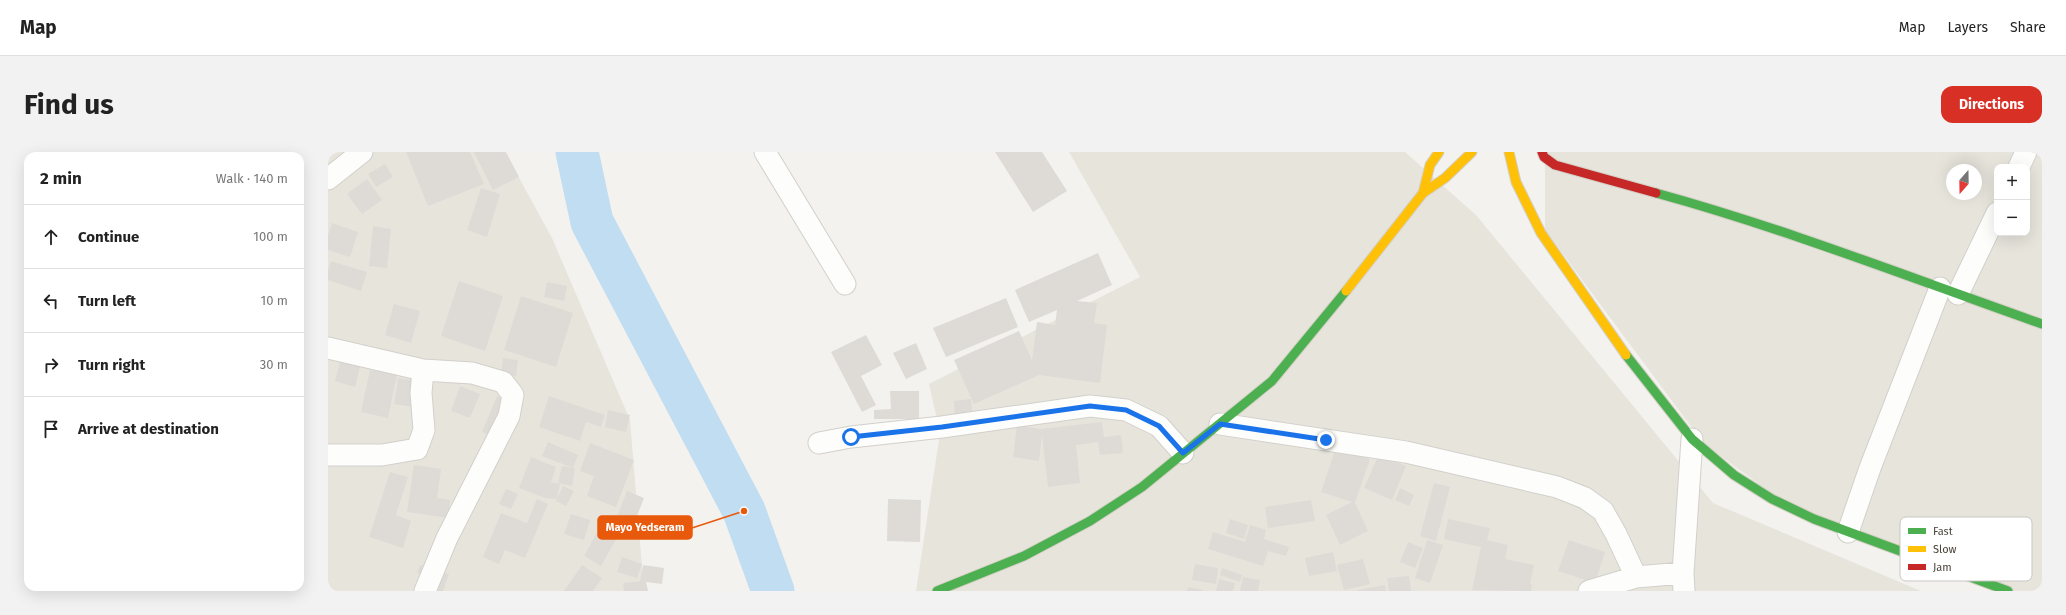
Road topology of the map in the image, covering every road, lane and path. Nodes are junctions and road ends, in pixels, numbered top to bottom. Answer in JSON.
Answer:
{"nodes":[{"id":1,"x":362,"y":152,"type":"edge"},
{"id":2,"x":766,"y":152,"type":"edge"},
{"id":3,"x":1439,"y":152,"type":"edge"},
{"id":4,"x":1472,"y":152,"type":"edge"},
{"id":5,"x":1509,"y":152,"type":"edge"},
{"id":6,"x":1542,"y":152,"type":"edge"},
{"id":7,"x":2026,"y":152,"type":"edge"},
{"id":8,"x":2020,"y":164,"type":"edge"},
{"id":9,"x":328,"y":179,"type":"edge"},
{"id":10,"x":1423,"y":193,"type":"junction"},
{"id":11,"x":1994,"y":218,"type":"edge"},
{"id":12,"x":845,"y":284,"type":"dead end"},
{"id":13,"x":1949,"y":291,"type":"junction"},
{"id":14,"x":2042,"y":324,"type":"edge"},
{"id":15,"x":328,"y":348,"type":"edge"},
{"id":16,"x":423,"y":370,"type":"junction"},
{"id":17,"x":1220,"y":424,"type":"junction"},
{"id":18,"x":1692,"y":439,"type":"junction"},
{"id":19,"x":818,"y":443,"type":"dead end"},
{"id":20,"x":1183,"y":453,"type":"junction"},
{"id":21,"x":328,"y":455,"type":"edge"},
{"id":22,"x":1848,"y":532,"type":"junction"},
{"id":23,"x":1900,"y":551,"type":"edge"},
{"id":24,"x":1636,"y":577,"type":"junction"},
{"id":25,"x":1981,"y":581,"type":"edge"},
{"id":26,"x":1684,"y":582,"type":"edge"},
{"id":27,"x":425,"y":591,"type":"edge"},
{"id":28,"x":937,"y":591,"type":"edge"},
{"id":29,"x":1590,"y":591,"type":"edge"},
{"id":30,"x":2008,"y":591,"type":"edge"}],
"edges":[{"from":1,"to":9,"type":"street"},
{"from":2,"to":12,"type":"street"},
{"from":3,"to":10,"type":"street"},
{"from":4,"to":10,"type":"street"},
{"from":5,"to":18,"type":"street"},
{"from":6,"to":13,"type":"street"},
{"from":7,"to":8,"type":"street"},
{"from":10,"to":17,"type":"street"},
{"from":11,"to":13,"type":"street"},
{"from":13,"to":14,"type":"street"},
{"from":13,"to":22,"type":"street"},
{"from":15,"to":16,"type":"street"},
{"from":16,"to":21,"type":"street"},
{"from":16,"to":27,"type":"street"},
{"from":17,"to":20,"type":"street"},
{"from":17,"to":24,"type":"street"},
{"from":18,"to":22,"type":"street"},
{"from":18,"to":26,"type":"street"},
{"from":19,"to":20,"type":"street"},
{"from":20,"to":28,"type":"street"},
{"from":22,"to":23,"type":"street"},
{"from":24,"to":26,"type":"street"},
{"from":24,"to":29,"type":"street"},
{"from":25,"to":30,"type":"street"}]}
